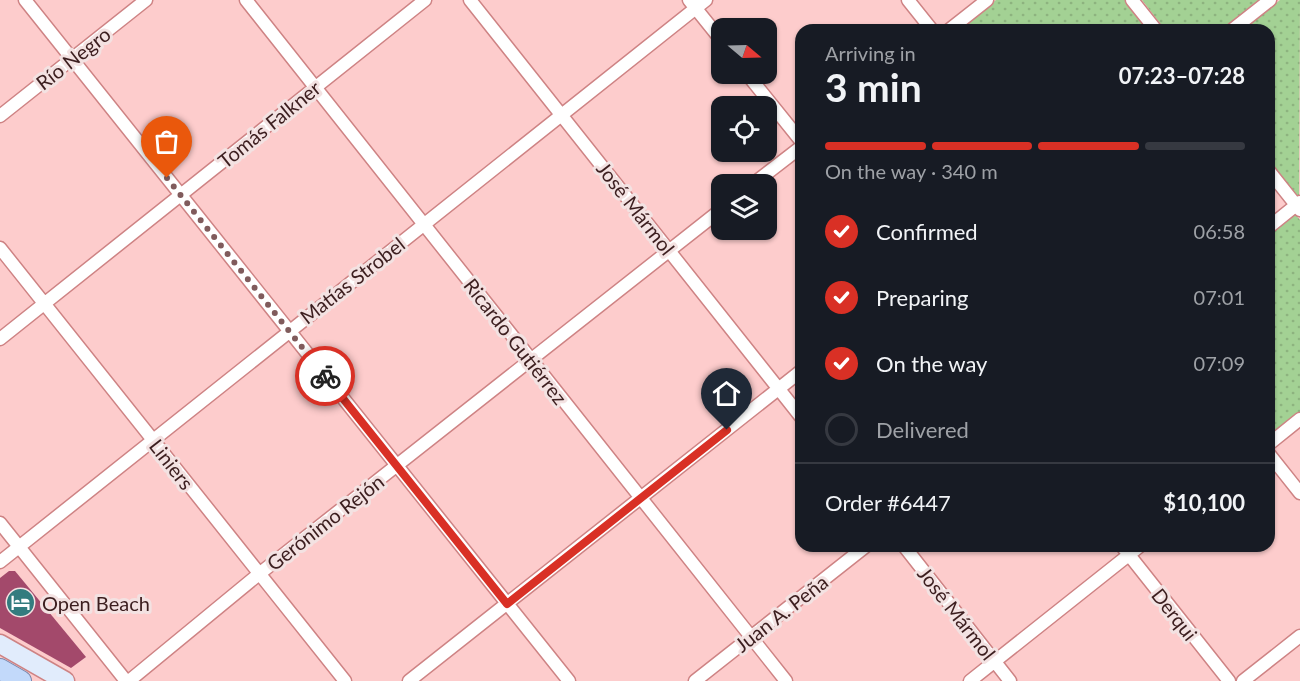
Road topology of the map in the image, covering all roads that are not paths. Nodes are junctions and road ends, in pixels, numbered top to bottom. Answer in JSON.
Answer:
{"nodes":[{"id":1,"x":25,"y":0,"type":"edge"},
{"id":2,"x":146,"y":0,"type":"edge"},
{"id":3,"x":246,"y":0,"type":"edge"},
{"id":4,"x":425,"y":0,"type":"edge"},
{"id":5,"x":470,"y":0,"type":"edge"},
{"id":6,"x":706,"y":0,"type":"edge"},
{"id":7,"x":908,"y":0,"type":"edge"},
{"id":8,"x":987,"y":0,"type":"edge"},
{"id":9,"x":1132,"y":0,"type":"edge"},
{"id":10,"x":1270,"y":0,"type":"edge"},
{"id":11,"x":692,"y":4,"type":"edge"},
{"id":12,"x":927,"y":24,"type":"edge"},
{"id":13,"x":956,"y":24,"type":"edge"},
{"id":14,"x":1151,"y":24,"type":"edge"},
{"id":15,"x":1240,"y":24,"type":"edge"},
{"id":16,"x":711,"y":27,"type":"edge"},
{"id":17,"x":72,"y":58,"type":"junction"},
{"id":18,"x":755,"y":84,"type":"edge"},
{"id":19,"x":315,"y":87,"type":"junction"},
{"id":20,"x":561,"y":115,"type":"junction"},
{"id":21,"x":0,"y":116,"type":"edge"},
{"id":22,"x":795,"y":134,"type":"edge"},
{"id":23,"x":795,"y":152,"type":"edge"},
{"id":24,"x":766,"y":174,"type":"edge"},
{"id":25,"x":1275,"y":178,"type":"edge"},
{"id":26,"x":181,"y":195,"type":"junction"},
{"id":27,"x":1299,"y":206,"type":"edge"},
{"id":28,"x":711,"y":218,"type":"edge"},
{"id":29,"x":1275,"y":223,"type":"edge"},
{"id":30,"x":424,"y":224,"type":"junction"},
{"id":31,"x":0,"y":248,"type":"edge"},
{"id":32,"x":669,"y":250,"type":"junction"},
{"id":33,"x":44,"y":303,"type":"junction"},
{"id":34,"x":289,"y":330,"type":"junction"},
{"id":35,"x":0,"y":339,"type":"edge"},
{"id":36,"x":531,"y":360,"type":"junction"},
{"id":37,"x":795,"y":376,"type":"edge"},
{"id":38,"x":779,"y":389,"type":"junction"},
{"id":39,"x":795,"y":409,"type":"edge"},
{"id":40,"x":1300,"y":419,"type":"edge"},
{"id":41,"x":1275,"y":439,"type":"edge"},
{"id":42,"x":153,"y":440,"type":"junction"},
{"id":43,"x":1275,"y":462,"type":"edge"},
{"id":44,"x":397,"y":465,"type":"junction"},
{"id":45,"x":1300,"y":493,"type":"edge"},
{"id":46,"x":641,"y":498,"type":"junction"},
{"id":47,"x":0,"y":523,"type":"edge"},
{"id":48,"x":20,"y":546,"type":"junction"},
{"id":49,"x":858,"y":552,"type":"edge"},
{"id":50,"x":909,"y":552,"type":"edge"},
{"id":51,"x":1123,"y":552,"type":"edge"},
{"id":52,"x":1127,"y":552,"type":"edge"},
{"id":53,"x":0,"y":562,"type":"edge"},
{"id":54,"x":260,"y":574,"type":"junction"},
{"id":55,"x":507,"y":604,"type":"junction"},
{"id":56,"x":1300,"y":636,"type":"edge"},
{"id":57,"x":751,"y":637,"type":"junction"},
{"id":58,"x":0,"y":644,"type":"edge"},
{"id":59,"x":995,"y":661,"type":"junction"},
{"id":60,"x":0,"y":669,"type":"edge"},
{"id":61,"x":21,"y":681,"type":"edge"},
{"id":62,"x":65,"y":681,"type":"edge"},
{"id":63,"x":128,"y":681,"type":"edge"},
{"id":64,"x":345,"y":681,"type":"edge"},
{"id":65,"x":409,"y":681,"type":"edge"},
{"id":66,"x":569,"y":681,"type":"edge"},
{"id":67,"x":695,"y":681,"type":"edge"},
{"id":68,"x":786,"y":681,"type":"edge"},
{"id":69,"x":970,"y":681,"type":"edge"},
{"id":70,"x":1010,"y":681,"type":"edge"},
{"id":71,"x":1229,"y":681,"type":"edge"},
{"id":72,"x":1244,"y":681,"type":"edge"}],
"edges":[{"from":1,"to":17,"type":"street"},
{"from":2,"to":17,"type":"street","name":"Río Negro"},
{"from":3,"to":19,"type":"street","name":"Ricardo Gutiérrez"},
{"from":4,"to":19,"type":"street","name":"Tomás Falkner"},
{"from":5,"to":20,"type":"street","name":"José Mármol"},
{"from":6,"to":11,"type":"street","name":"Matías Strobel"},
{"from":7,"to":12,"type":"street"},
{"from":8,"to":13,"type":"street"},
{"from":9,"to":14,"type":"street"},
{"from":10,"to":15,"type":"street"},
{"from":11,"to":16,"type":"street"},
{"from":11,"to":20,"type":"street","name":"Matías Strobel"},
{"from":17,"to":21,"type":"street","name":"Río Negro"},
{"from":17,"to":26,"type":"street"},
{"from":18,"to":22,"type":"street"},
{"from":19,"to":26,"type":"street","name":"Tomás Falkner"},
{"from":19,"to":30,"type":"street","name":"Ricardo Gutiérrez"},
{"from":20,"to":30,"type":"street","name":"Matías Strobel"},
{"from":20,"to":32,"type":"street","name":"José Mármol"},
{"from":23,"to":24,"type":"street"},
{"from":25,"to":27,"type":"street"},
{"from":26,"to":33,"type":"street","name":"Tomás Falkner"},
{"from":26,"to":34,"type":"street"},
{"from":27,"to":29,"type":"street"},
{"from":28,"to":32,"type":"street","name":"Gerónimo Rejón"},
{"from":30,"to":34,"type":"street","name":"Matías Strobel"},
{"from":30,"to":36,"type":"street","name":"Ricardo Gutiérrez"},
{"from":31,"to":33,"type":"street","name":"Liniers"},
{"from":32,"to":36,"type":"street","name":"Gerónimo Rejón"},
{"from":32,"to":38,"type":"street","name":"José Mármol"},
{"from":33,"to":35,"type":"street","name":"Tomás Falkner"},
{"from":33,"to":42,"type":"street","name":"Liniers"},
{"from":34,"to":42,"type":"street","name":"Matías Strobel"},
{"from":34,"to":44,"type":"street"},
{"from":36,"to":44,"type":"street","name":"Gerónimo Rejón"},
{"from":36,"to":46,"type":"street","name":"Ricardo Gutiérrez"},
{"from":37,"to":38,"type":"street"},
{"from":38,"to":39,"type":"street","name":"José Mármol"},
{"from":38,"to":46,"type":"street"},
{"from":40,"to":41,"type":"street"},
{"from":42,"to":48,"type":"street","name":"Matías Strobel"},
{"from":42,"to":54,"type":"street","name":"Liniers"},
{"from":43,"to":45,"type":"street"},
{"from":44,"to":54,"type":"street","name":"Gerónimo Rejón"},
{"from":44,"to":55,"type":"street"},
{"from":46,"to":55,"type":"street"},
{"from":46,"to":57,"type":"street","name":"Ricardo Gutiérrez"},
{"from":47,"to":48,"type":"street"},
{"from":48,"to":53,"type":"street","name":"Matías Strobel"},
{"from":48,"to":63,"type":"street"},
{"from":49,"to":57,"type":"street","name":"Juan A. Peña"},
{"from":50,"to":59,"type":"street","name":"José Mármol"},
{"from":51,"to":59,"type":"street"},
{"from":52,"to":71,"type":"street","name":"Derqui"},
{"from":54,"to":63,"type":"street","name":"Gerónimo Rejón"},
{"from":54,"to":64,"type":"street","name":"Liniers"},
{"from":55,"to":65,"type":"street"},
{"from":55,"to":66,"type":"street"},
{"from":56,"to":72,"type":"street"},
{"from":57,"to":67,"type":"street","name":"Juan A. Peña"},
{"from":57,"to":68,"type":"street","name":"Ricardo Gutiérrez"},
{"from":58,"to":62,"type":"main road"},
{"from":59,"to":69,"type":"street"},
{"from":59,"to":70,"type":"street","name":"José Mármol"},
{"from":60,"to":61,"type":"main road"}]}
